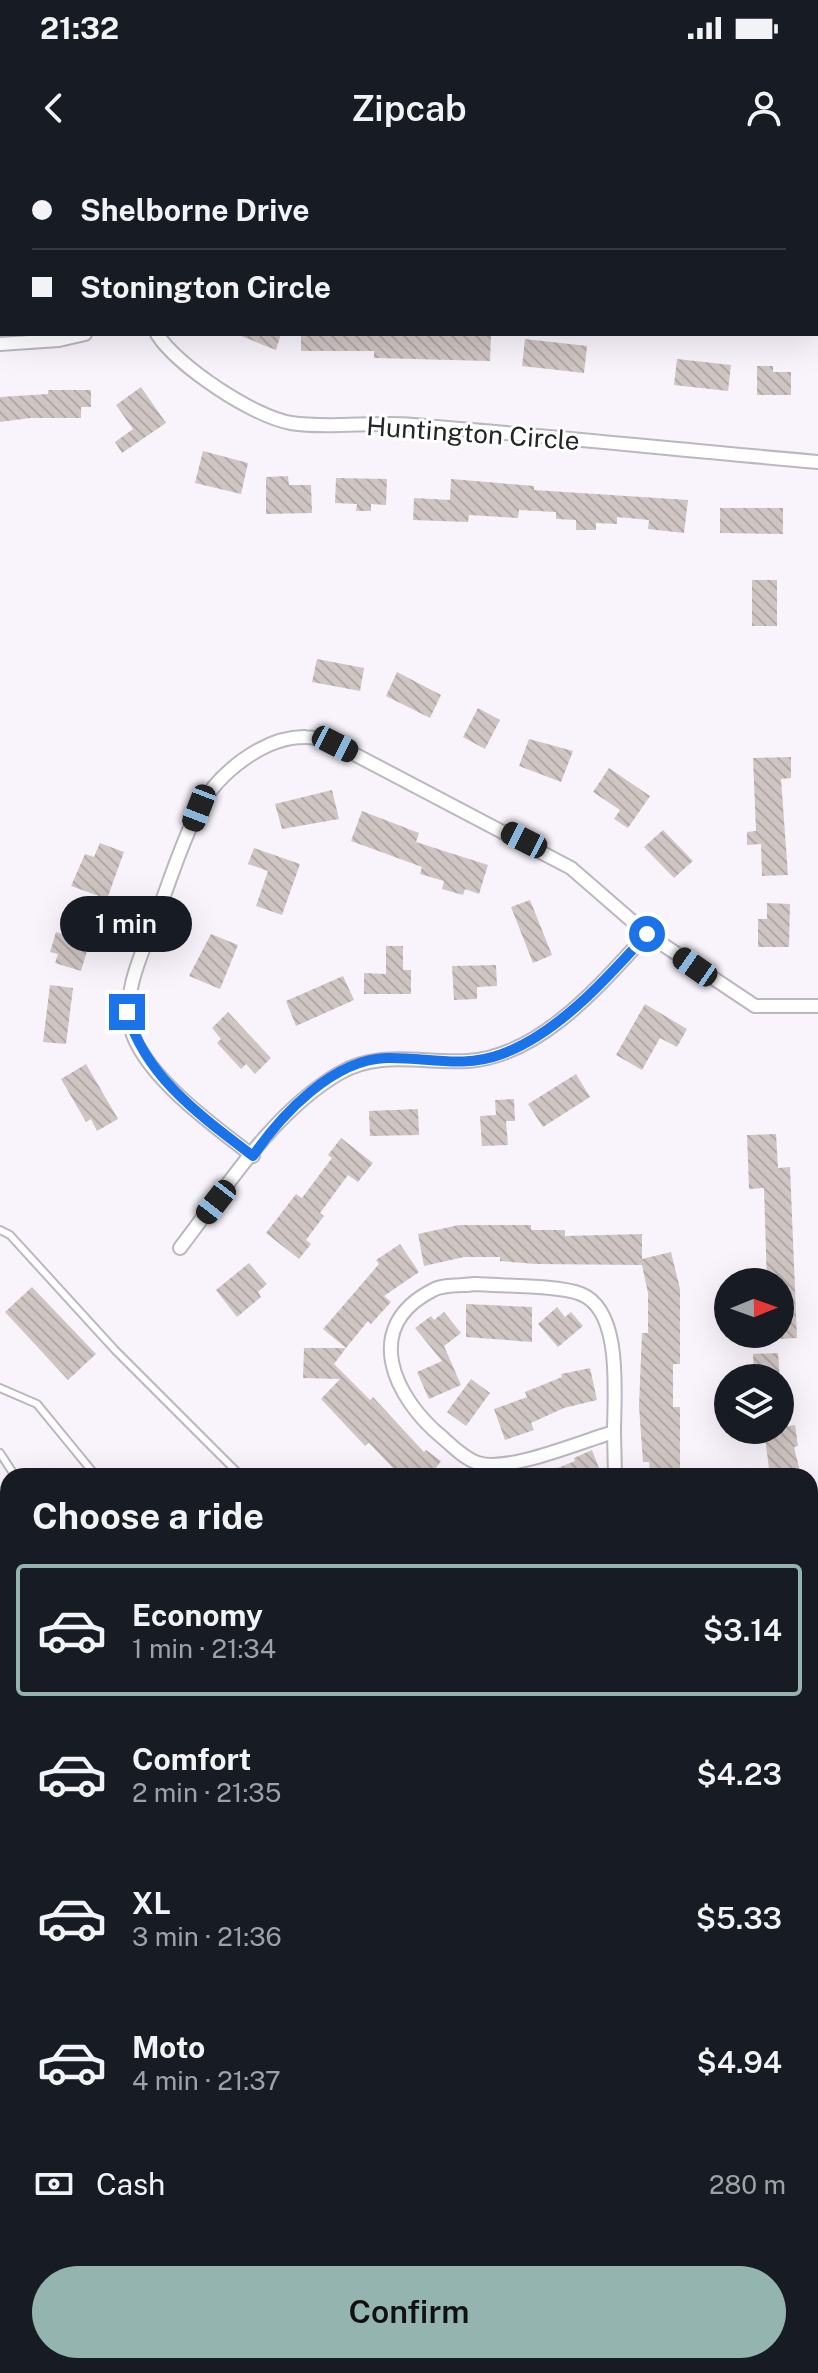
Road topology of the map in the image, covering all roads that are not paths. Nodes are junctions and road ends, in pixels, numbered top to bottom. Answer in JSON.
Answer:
{"nodes":[{"id":1,"x":76,"y":336,"type":"edge"},
{"id":2,"x":158,"y":336,"type":"edge"},
{"id":3,"x":0,"y":344,"type":"edge"},
{"id":4,"x":818,"y":462,"type":"edge"},
{"id":5,"x":647,"y":934,"type":"junction"},
{"id":6,"x":818,"y":1006,"type":"edge"},
{"id":7,"x":253,"y":1156,"type":"junction"},
{"id":8,"x":0,"y":1230,"type":"edge"},
{"id":9,"x":180,"y":1248,"type":"dead end"},
{"id":10,"x":0,"y":1388,"type":"edge"},
{"id":11,"x":614,"y":1432,"type":"junction"},
{"id":12,"x":89,"y":1468,"type":"edge"},
{"id":13,"x":233,"y":1468,"type":"edge"},
{"id":14,"x":615,"y":1468,"type":"edge"}],
"edges":[{"from":1,"to":3,"type":"street"},
{"from":2,"to":4,"type":"street","name":"Huntington Circle"},
{"from":5,"to":6,"type":"street"},
{"from":5,"to":7,"type":"street"},
{"from":5,"to":7,"type":"street"},
{"from":7,"to":9,"type":"street"},
{"from":8,"to":13,"type":"lane"},
{"from":10,"to":12,"type":"lane"},
{"from":11,"to":11,"type":"street"},
{"from":11,"to":14,"type":"street"}]}
